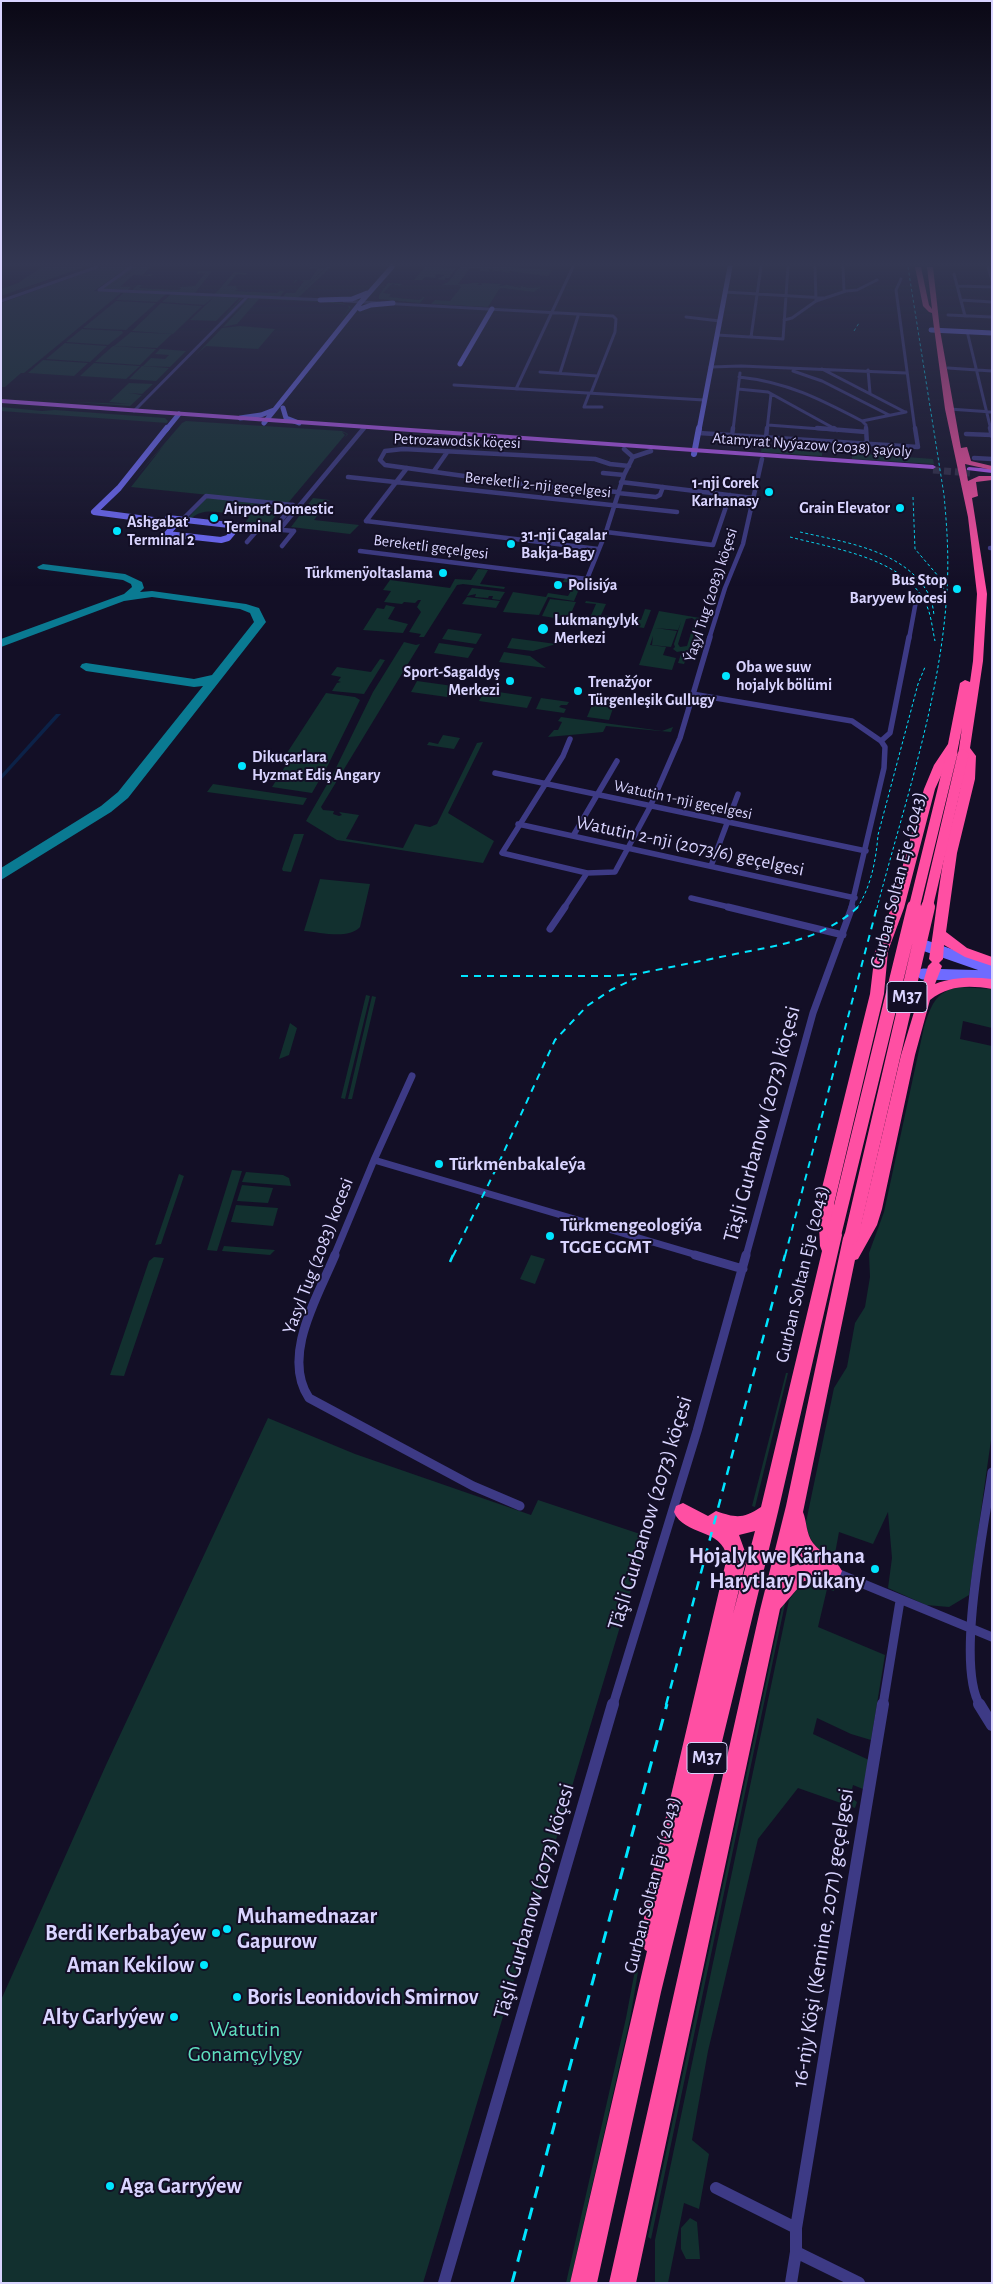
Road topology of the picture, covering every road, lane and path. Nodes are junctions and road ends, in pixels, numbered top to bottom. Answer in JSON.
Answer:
{"nodes":[{"id":1,"x":906,"y":373,"type":"edge"},
{"id":2,"x":171,"y":374,"type":"edge"},
{"id":3,"x":304,"y":374,"type":"edge"},
{"id":4,"x":310,"y":374,"type":"edge"},
{"id":5,"x":523,"y":374,"type":"edge"},
{"id":6,"x":567,"y":374,"type":"edge"},
{"id":7,"x":709,"y":374,"type":"edge"},
{"id":8,"x":740,"y":374,"type":"edge"},
{"id":9,"x":797,"y":374,"type":"edge"},
{"id":10,"x":831,"y":374,"type":"edge"},
{"id":11,"x":868,"y":374,"type":"edge"},
{"id":12,"x":941,"y":374,"type":"edge"},
{"id":13,"x":942,"y":374,"type":"edge"},
{"id":14,"x":978,"y":374,"type":"edge"},
{"id":15,"x":596,"y":376,"type":"joint"},
{"id":16,"x":739,"y":377,"type":"junction"},
{"id":17,"x":454,"y":385,"type":"dead end"},
{"id":18,"x":516,"y":389,"type":"junction"},
{"id":19,"x":738,"y":389,"type":"junction"},
{"id":20,"x":590,"y":393,"type":"junction"},
{"id":21,"x":870,"y":393,"type":"junction"},
{"id":22,"x":771,"y":394,"type":"junction"},
{"id":23,"x":704,"y":400,"type":"junction"},
{"id":24,"x":1,"y":403,"type":"edge"},
{"id":25,"x":602,"y":407,"type":"dead end"},
{"id":26,"x":283,"y":408,"type":"junction"},
{"id":27,"x":276,"y":409,"type":"junction"},
{"id":28,"x":949,"y":409,"type":"junction"},
{"id":29,"x":134,"y":411,"type":"junction"},
{"id":30,"x":986,"y":411,"type":"junction"},
{"id":31,"x":905,"y":412,"type":"junction"},
{"id":32,"x":913,"y":412,"type":"junction"},
{"id":33,"x":992,"y":412,"type":"edge"},
{"id":34,"x":889,"y":414,"type":"junction"},
{"id":35,"x":181,"y":416,"type":"junction"},
{"id":36,"x":240,"y":418,"type":"junction"},
{"id":37,"x":990,"y":419,"type":"edge"},
{"id":38,"x":862,"y":421,"type":"junction"},
{"id":39,"x":268,"y":422,"type":"junction"},
{"id":40,"x":299,"y":423,"type":"junction"},
{"id":41,"x":768,"y":425,"type":"junction"},
{"id":42,"x":360,"y":428,"type":"junction"},
{"id":43,"x":953,"y":428,"type":"junction"},
{"id":44,"x":837,"y":430,"type":"junction"},
{"id":45,"x":866,"y":432,"type":"junction"},
{"id":46,"x":699,"y":433,"type":"junction"},
{"id":47,"x":966,"y":434,"type":"dead end"},
{"id":48,"x":992,"y":435,"type":"edge"},
{"id":49,"x":732,"y":436,"type":"junction"},
{"id":50,"x":766,"y":438,"type":"junction"},
{"id":51,"x":697,"y":441,"type":"junction"},
{"id":52,"x":731,"y":442,"type":"dead end"},
{"id":53,"x":867,"y":445,"type":"junction"},
{"id":54,"x":624,"y":449,"type":"junction"},
{"id":55,"x":679,"y":449,"type":"junction"},
{"id":56,"x":448,"y":451,"type":"junction"},
{"id":57,"x":651,"y":451,"type":"junction"},
{"id":58,"x":695,"y":452,"type":"junction"},
{"id":59,"x":715,"y":452,"type":"junction"},
{"id":60,"x":633,"y":457,"type":"junction"},
{"id":61,"x":974,"y":458,"type":"dead end"},
{"id":62,"x":762,"y":459,"type":"junction"},
{"id":63,"x":992,"y":459,"type":"edge"},
{"id":64,"x":629,"y":466,"type":"junction"},
{"id":65,"x":407,"y":468,"type":"junction"},
{"id":66,"x":434,"y":471,"type":"junction"},
{"id":67,"x":970,"y":471,"type":"tunnel mouth"},
{"id":68,"x":992,"y":471,"type":"edge"},
{"id":69,"x":603,"y":473,"type":"dead end"},
{"id":70,"x":624,"y":474,"type":"junction"},
{"id":71,"x":348,"y":477,"type":"dead end"},
{"id":72,"x":992,"y":478,"type":"edge"},
{"id":73,"x":501,"y":480,"type":"junction"},
{"id":74,"x":396,"y":482,"type":"junction"},
{"id":75,"x":621,"y":482,"type":"junction"},
{"id":76,"x":662,"y":487,"type":"junction"},
{"id":77,"x":618,"y":492,"type":"junction"},
{"id":78,"x":493,"y":493,"type":"junction"},
{"id":79,"x":730,"y":495,"type":"junction"},
{"id":80,"x":648,"y":496,"type":"junction"},
{"id":81,"x":753,"y":498,"type":"junction"},
{"id":82,"x":293,"y":506,"type":"junction"},
{"id":83,"x":613,"y":506,"type":"junction"},
{"id":84,"x":643,"y":509,"type":"junction"},
{"id":85,"x":677,"y":512,"type":"dead end"},
{"id":86,"x":972,"y":517,"type":"junction"},
{"id":87,"x":180,"y":520,"type":"junction"},
{"id":88,"x":238,"y":526,"type":"junction"},
{"id":89,"x":260,"y":527,"type":"junction"},
{"id":90,"x":274,"y":529,"type":"junction"},
{"id":91,"x":280,"y":529,"type":"junction"},
{"id":92,"x":606,"y":532,"type":"junction"},
{"id":93,"x":247,"y":542,"type":"dead end"},
{"id":94,"x":282,"y":546,"type":"dead end"},
{"id":95,"x":598,"y":549,"type":"junction"},
{"id":96,"x":360,"y":551,"type":"dead end"},
{"id":97,"x":987,"y":594,"type":"edge"},
{"id":98,"x":916,"y":601,"type":"dead end"},
{"id":99,"x":692,"y":694,"type":"junction"},
{"id":100,"x":570,"y":739,"type":"dead end"},
{"id":101,"x":881,"y":741,"type":"junction"},
{"id":102,"x":958,"y":751,"type":"junction"},
{"id":103,"x":617,"y":761,"type":"dead end"},
{"id":104,"x":495,"y":773,"type":"dead end"},
{"id":105,"x":544,"y":784,"type":"junction"},
{"id":106,"x":738,"y":794,"type":"dead end"},
{"id":107,"x":598,"y":796,"type":"junction"},
{"id":108,"x":650,"y":807,"type":"junction"},
{"id":109,"x":727,"y":823,"type":"junction"},
{"id":110,"x":518,"y":824,"type":"junction"},
{"id":111,"x":573,"y":836,"type":"junction"},
{"id":112,"x":629,"y":849,"type":"junction"},
{"id":113,"x":866,"y":851,"type":"junction"},
{"id":114,"x":711,"y":866,"type":"junction"},
{"id":115,"x":587,"y":873,"type":"junction"},
{"id":116,"x":691,"y":898,"type":"dead end"},
{"id":117,"x":855,"y":898,"type":"junction"},
{"id":118,"x":550,"y":930,"type":"dead end"},
{"id":119,"x":939,"y":932,"type":"junction"},
{"id":120,"x":843,"y":935,"type":"junction"},
{"id":121,"x":883,"y":950,"type":"junction"},
{"id":122,"x":932,"y":962,"type":"junction"},
{"id":123,"x":992,"y":962,"type":"edge"},
{"id":124,"x":992,"y":969,"type":"edge"},
{"id":125,"x":992,"y":976,"type":"edge"},
{"id":126,"x":992,"y":984,"type":"edge"},
{"id":127,"x":924,"y":998,"type":"junction"},
{"id":128,"x":412,"y":1076,"type":"dead end"},
{"id":129,"x":374,"y":1160,"type":"junction"},
{"id":130,"x":838,"y":1258,"type":"junction"},
{"id":131,"x":743,"y":1269,"type":"junction"},
{"id":132,"x":992,"y":1472,"type":"edge"},
{"id":133,"x":520,"y":1506,"type":"dead end"},
{"id":134,"x":795,"y":1506,"type":"junction"},
{"id":135,"x":677,"y":1510,"type":"junction"},
{"id":136,"x":769,"y":1512,"type":"junction"},
{"id":137,"x":832,"y":1571,"type":"junction"},
{"id":138,"x":900,"y":1600,"type":"junction"},
{"id":139,"x":770,"y":1610,"type":"junction"},
{"id":140,"x":970,"y":1628,"type":"junction"},
{"id":141,"x":992,"y":1637,"type":"edge"},
{"id":142,"x":992,"y":1725,"type":"edge"},
{"id":143,"x":649,"y":1992,"type":"junction"},
{"id":144,"x":716,"y":2188,"type":"dead end"},
{"id":145,"x":796,"y":2228,"type":"junction"},
{"id":146,"x":796,"y":2252,"type":"junction"},
{"id":147,"x":444,"y":2283,"type":"edge"},
{"id":148,"x":583,"y":2283,"type":"edge"},
{"id":149,"x":622,"y":2283,"type":"edge"},
{"id":150,"x":792,"y":2283,"type":"edge"},
{"id":151,"x":859,"y":2283,"type":"edge"}],
"edges":[{"from":1,"to":32,"type":"street"},
{"from":2,"to":29,"type":"street"},
{"from":3,"to":27,"type":"main road"},
{"from":4,"to":26,"type":"main road"},
{"from":5,"to":18,"type":"street"},
{"from":6,"to":15,"type":"street"},
{"from":7,"to":23,"type":"main road"},
{"from":8,"to":16,"type":"street"},
{"from":9,"to":34,"type":"street"},
{"from":10,"to":21,"type":"street"},
{"from":11,"to":21,"type":"street"},
{"from":12,"to":102,"type":"highway","name":"Gurban Soltan Eje (2043)","number":"M37"},
{"from":13,"to":28,"type":"highway","name":"Gurban Soltan Eje (2043)","number":"M37"},
{"from":14,"to":30,"type":"street"},
{"from":15,"to":20,"type":"street"},
{"from":16,"to":19,"type":"street"},
{"from":16,"to":38,"type":"street"},
{"from":17,"to":18,"type":"street"},
{"from":18,"to":20,"type":"street"},
{"from":19,"to":22,"type":"street"},
{"from":19,"to":49,"type":"street"},
{"from":20,"to":23,"type":"street"},
{"from":20,"to":25,"type":"street"},
{"from":21,"to":31,"type":"street"},
{"from":22,"to":41,"type":"street"},
{"from":22,"to":44,"type":"street"},
{"from":23,"to":46,"type":"main road"},
{"from":24,"to":29,"type":"main road","name":"Atamyrat Nyýazow (2038) şaýoly"},
{"from":24,"to":35,"type":"main road","name":"Atamyrat Nyýazow (2038) şaýoly"},
{"from":26,"to":39,"type":"main road"},
{"from":26,"to":40,"type":"main road"},
{"from":27,"to":36,"type":"main road"},
{"from":27,"to":39,"type":"main road"},
{"from":28,"to":30,"type":"street"},
{"from":28,"to":43,"type":"highway","name":"Gurban Soltan Eje (2043)","number":"M37"},
{"from":29,"to":35,"type":"main road","name":"Atamyrat Nyýazow (2038) şaýoly"},
{"from":30,"to":33,"type":"street"},
{"from":30,"to":37,"type":"street"},
{"from":31,"to":32,"type":"street"},
{"from":31,"to":34,"type":"street"},
{"from":32,"to":53,"type":"street"},
{"from":34,"to":38,"type":"street"},
{"from":35,"to":36,"type":"main road","name":"Atamyrat Nyýazow (2038) şaýoly"},
{"from":35,"to":39,"type":"main road","name":"Atamyrat Nyýazow (2038) şaýoly"},
{"from":35,"to":87,"type":"main road"},
{"from":36,"to":39,"type":"main road","name":"Atamyrat Nyýazow (2038) şaýoly"},
{"from":37,"to":48,"type":"street"},
{"from":38,"to":45,"type":"street"},
{"from":39,"to":40,"type":"main road","name":"Atamyrat Nyýazow (2038) şaýoly"},
{"from":39,"to":42,"type":"main road","name":"Atamyrat Nyýazow (2038) şaýoly"},
{"from":40,"to":42,"type":"main road","name":"Atamyrat Nyýazow (2038) şaýoly"},
{"from":41,"to":44,"type":"street"},
{"from":41,"to":50,"type":"street"},
{"from":42,"to":54,"type":"main road","name":"Atamyrat Nyýazow (2038) şaýoly"},
{"from":42,"to":55,"type":"main road","name":"Atamyrat Nyýazow (2038) şaýoly"},
{"from":42,"to":82,"type":"street"},
{"from":42,"to":91,"type":"street"},
{"from":43,"to":68,"type":"highway"},
{"from":43,"to":86,"type":"highway","name":"Gurban Soltan Eje (2043)","number":"M37"},
{"from":44,"to":45,"type":"street"},
{"from":45,"to":53,"type":"street"},
{"from":46,"to":49,"type":"street"},
{"from":46,"to":51,"type":"main road"},
{"from":47,"to":48,"type":"street"},
{"from":49,"to":50,"type":"street"},
{"from":49,"to":52,"type":"street"},
{"from":50,"to":53,"type":"street"},
{"from":51,"to":55,"type":"main road"},
{"from":51,"to":58,"type":"main road"},
{"from":51,"to":59,"type":"main road"},
{"from":54,"to":57,"type":"main road","name":"Atamyrat Nyýazow (2038) şaýoly"},
{"from":54,"to":60,"type":"street"},
{"from":55,"to":58,"type":"main road","name":"Atamyrat Nyýazow (2038) şaýoly"},
{"from":56,"to":64,"type":"street","name":"Petrozawodsk köçesi"},
{"from":56,"to":65,"type":"street","name":"Petrozawodsk köçesi"},
{"from":56,"to":66,"type":"street"},
{"from":57,"to":58,"type":"main road","name":"Atamyrat Nyýazow (2038) şaýoly"},
{"from":57,"to":60,"type":"street"},
{"from":58,"to":59,"type":"main road","name":"Atamyrat Nyýazow (2038) şaýoly"},
{"from":58,"to":62,"type":"main road","name":"Atamyrat Nyýazow (2038) şaýoly"},
{"from":59,"to":62,"type":"main road","name":"Atamyrat Nyýazow (2038) şaýoly"},
{"from":60,"to":64,"type":"street"},
{"from":61,"to":63,"type":"street"},
{"from":62,"to":81,"type":"street","name":"Ýaşyl Tug (2083) köçesi"},
{"from":64,"to":70,"type":"street"},
{"from":65,"to":66,"type":"street","name":"Petrozawodsk köçesi"},
{"from":65,"to":74,"type":"street"},
{"from":66,"to":73,"type":"street","name":"Petrozawodsk köçesi"},
{"from":67,"to":68,"type":"main road"},
{"from":69,"to":70,"type":"street"},
{"from":70,"to":75,"type":"street"},
{"from":71,"to":74,"type":"street","name":"Bereketli 2-nji geçelgesi"},
{"from":72,"to":86,"type":"highway"},
{"from":73,"to":77,"type":"street","name":"Petrozawodsk köçesi"},
{"from":73,"to":78,"type":"street"},
{"from":74,"to":78,"type":"street","name":"Bereketli 2-nji geçelgesi"},
{"from":74,"to":95,"type":"street"},
{"from":75,"to":76,"type":"street"},
{"from":75,"to":77,"type":"street"},
{"from":76,"to":79,"type":"street"},
{"from":76,"to":80,"type":"street"},
{"from":77,"to":80,"type":"street","name":"Petrozawodsk köçesi"},
{"from":77,"to":83,"type":"street"},
{"from":78,"to":83,"type":"street","name":"Bereketli 2-nji geçelgesi"},
{"from":79,"to":81,"type":"street"},
{"from":79,"to":92,"type":"street"},
{"from":80,"to":84,"type":"street"},
{"from":81,"to":99,"type":"street","name":"Ýaşyl Tug (2083) köçesi"},
{"from":82,"to":87,"type":"street"},
{"from":82,"to":90,"type":"street"},
{"from":83,"to":84,"type":"street","name":"Bereketli 2-nji geçelgesi"},
{"from":83,"to":92,"type":"street"},
{"from":84,"to":85,"type":"street","name":"Bereketli 2-nji geçelgesi"},
{"from":86,"to":97,"type":"highway","name":"Gurban Soltan Eje (2043)","number":"M37"},
{"from":87,"to":88,"type":"main road"},
{"from":87,"to":88,"type":"main road"},
{"from":88,"to":89,"type":"street"},
{"from":89,"to":90,"type":"street"},
{"from":89,"to":93,"type":"street"},
{"from":90,"to":91,"type":"street"},
{"from":91,"to":94,"type":"street"},
{"from":92,"to":95,"type":"street"},
{"from":95,"to":96,"type":"street","name":"Bereketli geçelgesi"},
{"from":97,"to":102,"type":"highway","name":"Gurban Soltan Eje (2043)","number":"M37"},
{"from":98,"to":101,"type":"street"},
{"from":99,"to":101,"type":"street"},
{"from":99,"to":108,"type":"street","name":"Ýaşyl Tug (2083) köçesi"},
{"from":100,"to":105,"type":"street"},
{"from":101,"to":113,"type":"street","name":"Täşli Gurbanow (2073) köçesi"},
{"from":102,"to":119,"type":"highway"},
{"from":102,"to":121,"type":"highway"},
{"from":102,"to":130,"type":"highway","name":"Gurban Soltan Eje (2043)","number":"M37","bridge":true},
{"from":103,"to":107,"type":"street"},
{"from":104,"to":105,"type":"street","name":"Watutin 1-nji geçelgesi"},
{"from":105,"to":107,"type":"street","name":"Watutin 1-nji geçelgesi"},
{"from":105,"to":110,"type":"street"},
{"from":106,"to":109,"type":"street"},
{"from":107,"to":108,"type":"street","name":"Watutin 1-nji geçelgesi"},
{"from":107,"to":111,"type":"street"},
{"from":108,"to":109,"type":"street","name":"Watutin 1-nji geçelgesi"},
{"from":108,"to":112,"type":"street","name":"Ýaşyl Tug (2083) köçesi"},
{"from":109,"to":113,"type":"street","name":"Watutin 1-nji geçelgesi"},
{"from":109,"to":114,"type":"street"},
{"from":110,"to":111,"type":"street","name":"Watutin 2-nji (2073/6) geçelgesi"},
{"from":110,"to":115,"type":"street"},
{"from":111,"to":112,"type":"street","name":"Watutin 2-nji (2073/6) geçelgesi"},
{"from":112,"to":114,"type":"street","name":"Watutin 2-nji (2073/6) geçelgesi"},
{"from":112,"to":115,"type":"street","name":"Ýaşyl Tug (2083) köçesi"},
{"from":113,"to":117,"type":"street","name":"Täşli Gurbanow (2073) köçesi"},
{"from":114,"to":117,"type":"street","name":"Watutin 2-nji (2073/6) geçelgesi"},
{"from":115,"to":118,"type":"street"},
{"from":116,"to":120,"type":"street"},
{"from":117,"to":120,"type":"street","name":"Täşli Gurbanow (2073) köçesi"},
{"from":119,"to":122,"type":"highway"},
{"from":119,"to":123,"type":"highway"},
{"from":120,"to":131,"type":"street","name":"Täşli Gurbanow (2073) köçesi"},
{"from":121,"to":122,"type":"highway"},
{"from":121,"to":122,"type":"highway"},
{"from":121,"to":130,"type":"highway"},
{"from":122,"to":124,"type":"main road"},
{"from":122,"to":125,"type":"main road"},
{"from":122,"to":127,"type":"highway"},
{"from":126,"to":127,"type":"highway"},
{"from":127,"to":130,"type":"highway"},
{"from":128,"to":129,"type":"street","name":"Yasyl Tug (2083) kocesi"},
{"from":129,"to":131,"type":"street"},
{"from":129,"to":133,"type":"street","name":"Yasyl Tug (2083) kocesi"},
{"from":130,"to":134,"type":"highway","name":"Gurban Soltan Eje (2043)","number":"M37"},
{"from":130,"to":136,"type":"highway","name":"Gurban Soltan Eje (2043)","number":"M37"},
{"from":131,"to":135,"type":"street","name":"Täşli Gurbanow (2073) köçesi"},
{"from":132,"to":140,"type":"street"},
{"from":134,"to":137,"type":"highway"},
{"from":134,"to":139,"type":"highway","name":"Gurban Soltan Eje (2043)","number":"M37"},
{"from":135,"to":136,"type":"highway"},
{"from":135,"to":143,"type":"highway"},
{"from":135,"to":147,"type":"street","name":"Täşli Gurbanow (2073) köçesi"},
{"from":136,"to":143,"type":"highway","name":"Gurban Soltan Eje (2043)","number":"M37"},
{"from":137,"to":138,"type":"street"},
{"from":137,"to":139,"type":"highway"},
{"from":138,"to":140,"type":"street"},
{"from":138,"to":145,"type":"street","name":"16-njy Köşi (Kemine, 2071) geçelgesi"},
{"from":139,"to":149,"type":"highway","name":"Gurban Soltan Eje (2043)","number":"M37"},
{"from":140,"to":141,"type":"street"},
{"from":140,"to":142,"type":"street"},
{"from":143,"to":148,"type":"highway","name":"Gurban Soltan Eje (2043)","number":"M37"},
{"from":144,"to":145,"type":"street"},
{"from":145,"to":146,"type":"street","name":"16-njy Köşi (Kemine, 2071) geçelgesi"},
{"from":146,"to":150,"type":"street","name":"16-njy Köşi (Kemine, 2071) geçelgesi"},
{"from":146,"to":151,"type":"street"}]}
